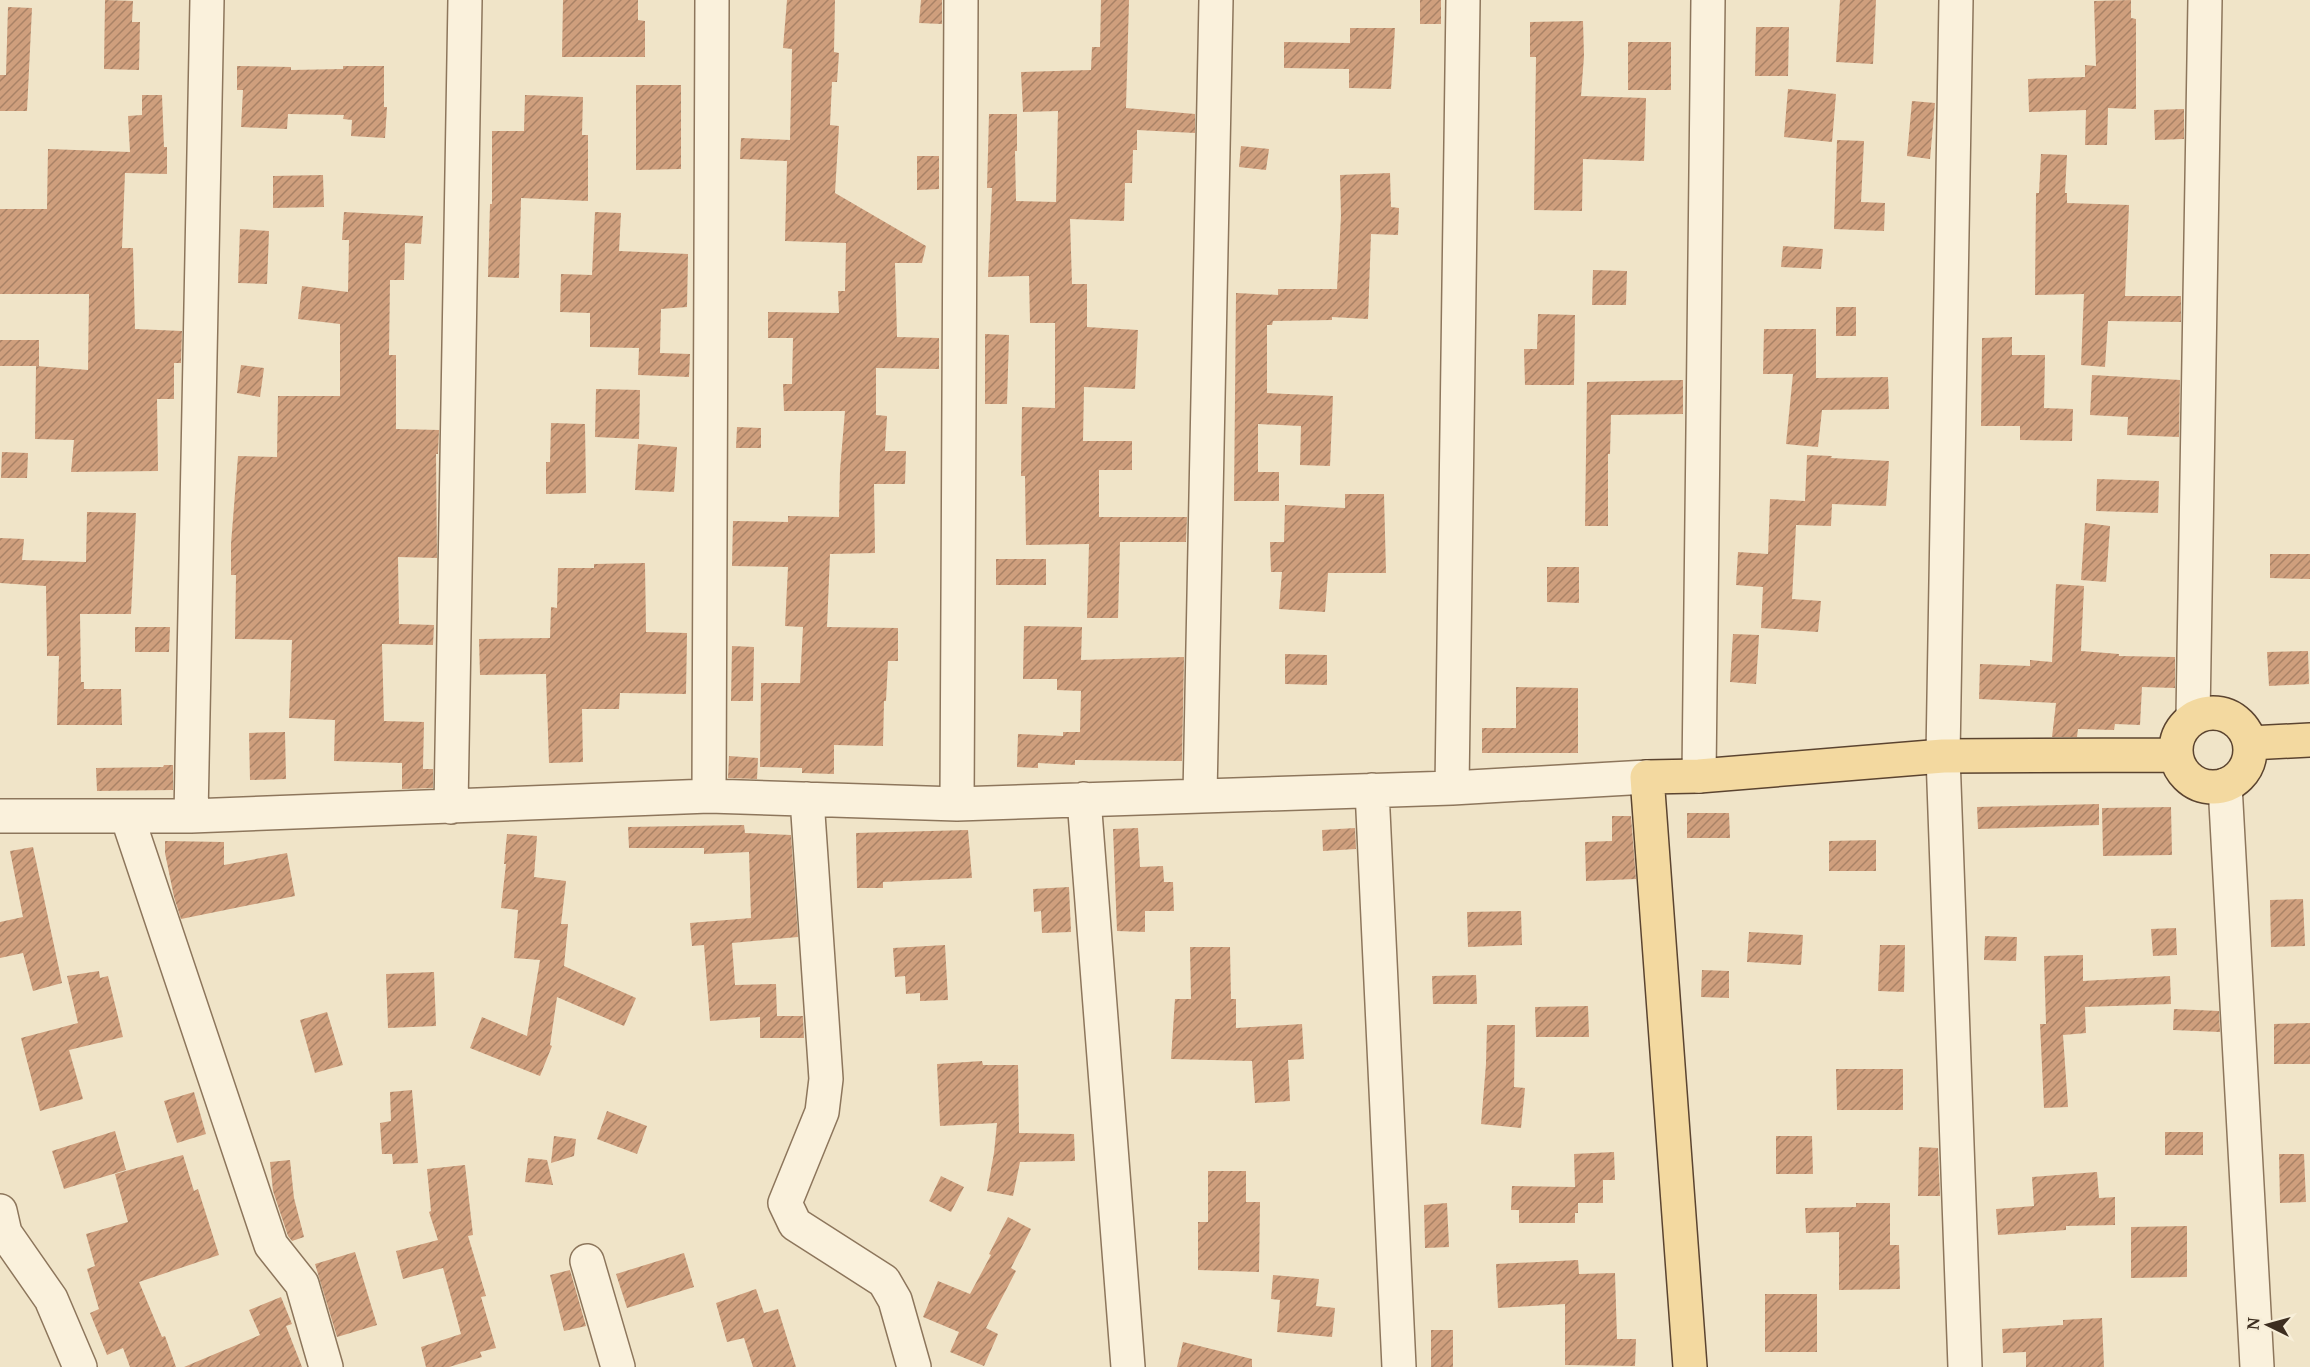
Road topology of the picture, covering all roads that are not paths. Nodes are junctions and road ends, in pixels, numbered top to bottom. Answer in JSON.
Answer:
{"nodes":[{"id":1,"x":207,"y":0,"type":"edge"},
{"id":2,"x":465,"y":0,"type":"edge"},
{"id":3,"x":711,"y":0,"type":"edge"},
{"id":4,"x":961,"y":0,"type":"edge"},
{"id":5,"x":1216,"y":0,"type":"edge"},
{"id":6,"x":1463,"y":0,"type":"edge"},
{"id":7,"x":1708,"y":0,"type":"edge"},
{"id":8,"x":1956,"y":0,"type":"edge"},
{"id":9,"x":2205,"y":0,"type":"edge"},
{"id":10,"x":2193,"y":717,"type":"junction"},
{"id":11,"x":2310,"y":740,"type":"edge"},
{"id":12,"x":2250,"y":743,"type":"junction"},
{"id":13,"x":2175,"y":755,"type":"junction"},
{"id":14,"x":1943,"y":756,"type":"junction"},
{"id":15,"x":1699,"y":776,"type":"junction"},
{"id":16,"x":1647,"y":777,"type":"junction"},
{"id":17,"x":2225,"y":785,"type":"junction"},
{"id":18,"x":1452,"y":788,"type":"junction"},
{"id":19,"x":1372,"y":790,"type":"junction"},
{"id":20,"x":1200,"y":795,"type":"junction"},
{"id":21,"x":709,"y":796,"type":"junction"},
{"id":22,"x":807,"y":799,"type":"junction"},
{"id":23,"x":1084,"y":799,"type":"junction"},
{"id":24,"x":957,"y":804,"type":"junction"},
{"id":25,"x":451,"y":807,"type":"junction"},
{"id":26,"x":0,"y":816,"type":"edge"},
{"id":27,"x":127,"y":816,"type":"junction"},
{"id":28,"x":191,"y":816,"type":"junction"},
{"id":29,"x":0,"y":1211,"type":"edge"},
{"id":30,"x":587,"y":1261,"type":"dead end"},
{"id":31,"x":80,"y":1367,"type":"edge"},
{"id":32,"x":326,"y":1367,"type":"edge"},
{"id":33,"x":618,"y":1367,"type":"edge"},
{"id":34,"x":914,"y":1367,"type":"edge"},
{"id":35,"x":1128,"y":1367,"type":"edge"},
{"id":36,"x":1399,"y":1367,"type":"edge"},
{"id":37,"x":1690,"y":1367,"type":"edge"},
{"id":38,"x":1965,"y":1367,"type":"edge"},
{"id":39,"x":2257,"y":1367,"type":"edge"}],
"edges":[{"from":1,"to":28,"type":"street"},
{"from":2,"to":25,"type":"street"},
{"from":3,"to":21,"type":"street"},
{"from":4,"to":24,"type":"street"},
{"from":5,"to":20,"type":"street"},
{"from":6,"to":18,"type":"street"},
{"from":7,"to":15,"type":"street"},
{"from":8,"to":14,"type":"street"},
{"from":9,"to":10,"type":"street"},
{"from":10,"to":12,"type":"main road"},
{"from":10,"to":13,"type":"main road"},
{"from":11,"to":12,"type":"main road"},
{"from":12,"to":17,"type":"main road"},
{"from":13,"to":14,"type":"main road"},
{"from":13,"to":17,"type":"main road"},
{"from":14,"to":15,"type":"main road"},
{"from":14,"to":38,"type":"street"},
{"from":15,"to":16,"type":"main road"},
{"from":16,"to":18,"type":"street"},
{"from":16,"to":37,"type":"main road"},
{"from":17,"to":39,"type":"street"},
{"from":18,"to":19,"type":"street"},
{"from":19,"to":20,"type":"street"},
{"from":19,"to":36,"type":"street"},
{"from":20,"to":23,"type":"street"},
{"from":21,"to":22,"type":"street"},
{"from":21,"to":25,"type":"street"},
{"from":22,"to":24,"type":"street"},
{"from":22,"to":34,"type":"street"},
{"from":23,"to":24,"type":"street"},
{"from":23,"to":35,"type":"street"},
{"from":25,"to":28,"type":"street"},
{"from":26,"to":27,"type":"street"},
{"from":27,"to":28,"type":"street"},
{"from":27,"to":32,"type":"street"},
{"from":29,"to":31,"type":"street"},
{"from":30,"to":33,"type":"street"}]}
